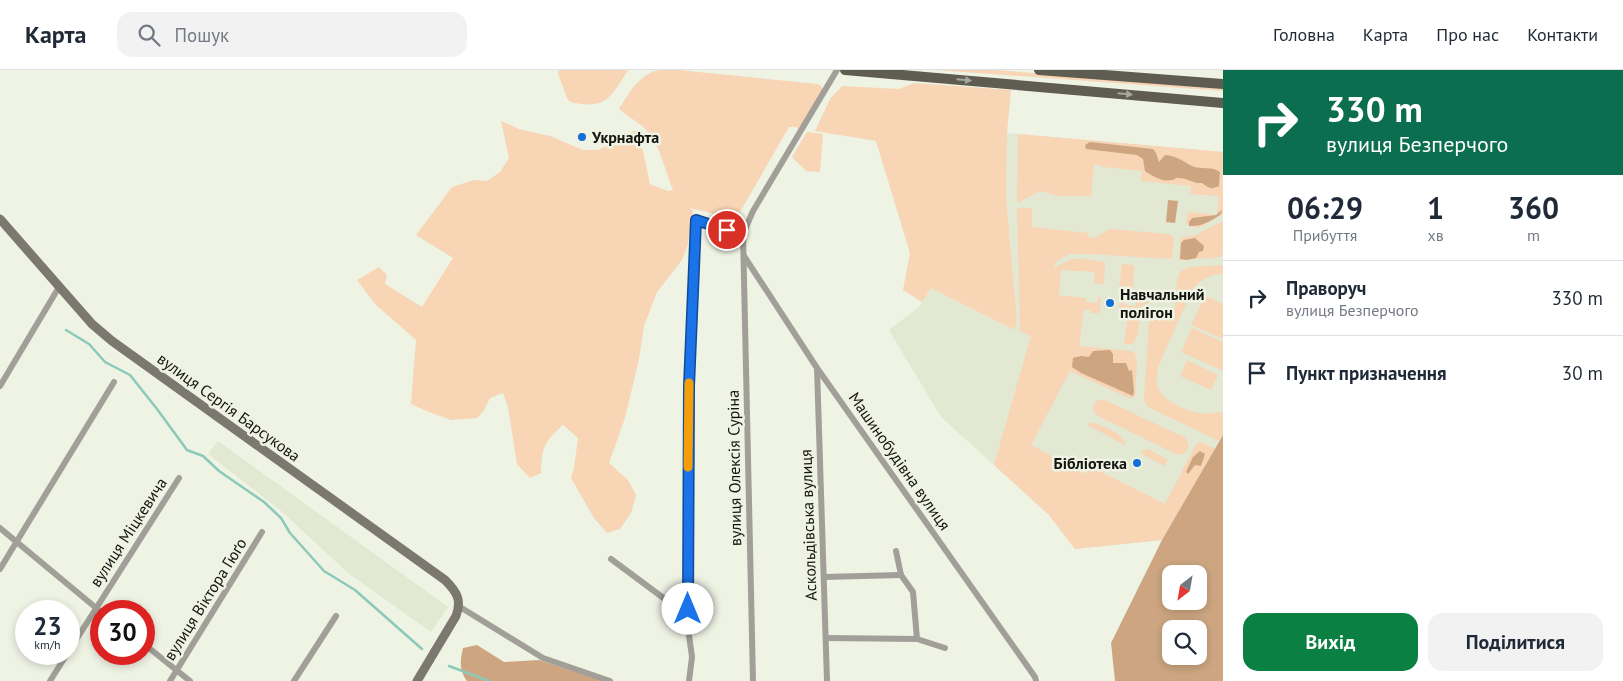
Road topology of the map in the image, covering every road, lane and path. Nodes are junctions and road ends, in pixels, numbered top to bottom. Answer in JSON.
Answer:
{"nodes":[{"id":1,"x":837,"y":70,"type":"edge"},
{"id":2,"x":845,"y":70,"type":"edge"},
{"id":3,"x":1039,"y":70,"type":"edge"},
{"id":4,"x":1223,"y":84,"type":"edge"},
{"id":5,"x":1223,"y":103,"type":"edge"},
{"id":6,"x":0,"y":219,"type":"edge"},
{"id":7,"x":742,"y":234,"type":"junction"},
{"id":8,"x":743,"y":255,"type":"junction"},
{"id":9,"x":59,"y":286,"type":"junction"},
{"id":10,"x":817,"y":368,"type":"junction"},
{"id":11,"x":114,"y":382,"type":"dead end"},
{"id":12,"x":0,"y":386,"type":"edge"},
{"id":13,"x":179,"y":478,"type":"dead end"},
{"id":14,"x":0,"y":528,"type":"edge"},
{"id":15,"x":262,"y":532,"type":"dead end"},
{"id":16,"x":17,"y":541,"type":"junction"},
{"id":17,"x":896,"y":551,"type":"dead end"},
{"id":18,"x":611,"y":559,"type":"dead end"},
{"id":19,"x":0,"y":569,"type":"edge"},
{"id":20,"x":901,"y":575,"type":"junction"},
{"id":21,"x":824,"y":577,"type":"junction"},
{"id":22,"x":104,"y":600,"type":"edge"},
{"id":23,"x":90,"y":602,"type":"edge"},
{"id":24,"x":459,"y":603,"type":"junction"},
{"id":25,"x":336,"y":616,"type":"dead end"},
{"id":26,"x":90,"y":620,"type":"edge"},
{"id":27,"x":688,"y":628,"type":"junction"},
{"id":28,"x":80,"y":635,"type":"edge"},
{"id":29,"x":826,"y":638,"type":"junction"},
{"id":30,"x":917,"y":639,"type":"junction"},
{"id":31,"x":945,"y":648,"type":"dead end"},
{"id":32,"x":155,"y":653,"type":"edge"},
{"id":33,"x":60,"y":665,"type":"edge"},
{"id":34,"x":177,"y":670,"type":"junction"},
{"id":35,"x":50,"y":681,"type":"edge"},
{"id":36,"x":170,"y":681,"type":"edge"},
{"id":37,"x":190,"y":681,"type":"edge"},
{"id":38,"x":294,"y":681,"type":"edge"},
{"id":39,"x":418,"y":681,"type":"edge"},
{"id":40,"x":610,"y":681,"type":"edge"},
{"id":41,"x":689,"y":681,"type":"edge"},
{"id":42,"x":753,"y":681,"type":"edge"},
{"id":43,"x":828,"y":681,"type":"edge"},
{"id":44,"x":1036,"y":681,"type":"edge"}],
"edges":[{"from":1,"to":7,"type":"street"},
{"from":2,"to":5,"type":"main road","one_way":true},
{"from":3,"to":4,"type":"main road"},
{"from":6,"to":9,"type":"main road","name":"вулиця Сергія Барсукова"},
{"from":7,"to":8,"type":"street","name":"вулиця Олексія Суріна"},
{"from":7,"to":27,"type":"street"},
{"from":8,"to":10,"type":"street","name":"Машинобудівна вулиця"},
{"from":8,"to":42,"type":"street","name":"вулиця Олексія Суріна"},
{"from":9,"to":12,"type":"street"},
{"from":9,"to":24,"type":"main road","name":"вулиця Сергія Барсукова"},
{"from":10,"to":21,"type":"street","name":"Аскольдівська вулиця"},
{"from":10,"to":44,"type":"street","name":"Машинобудівна вулиця"},
{"from":11,"to":16,"type":"street"},
{"from":13,"to":22,"type":"street","name":"вулиця Міцкевича"},
{"from":14,"to":16,"type":"street"},
{"from":15,"to":34,"type":"street","name":"вулиця Віктора Гюґо"},
{"from":16,"to":19,"type":"street"},
{"from":16,"to":23,"type":"street"},
{"from":17,"to":20,"type":"street"},
{"from":18,"to":27,"type":"street"},
{"from":20,"to":21,"type":"street"},
{"from":20,"to":30,"type":"street"},
{"from":21,"to":29,"type":"street","name":"Аскольдівська вулиця"},
{"from":24,"to":39,"type":"main road"},
{"from":24,"to":40,"type":"street"},
{"from":25,"to":38,"type":"street"},
{"from":26,"to":28,"type":"street","name":"вулиця Міцкевича"},
{"from":27,"to":41,"type":"street"},
{"from":29,"to":30,"type":"street"},
{"from":29,"to":43,"type":"street","name":"Аскольдівська вулиця"},
{"from":30,"to":31,"type":"street"},
{"from":32,"to":34,"type":"street"},
{"from":33,"to":35,"type":"street","name":"вулиця Міцкевича"},
{"from":34,"to":36,"type":"street","name":"вулиця Віктора Гюґо"},
{"from":34,"to":37,"type":"street"}]}
